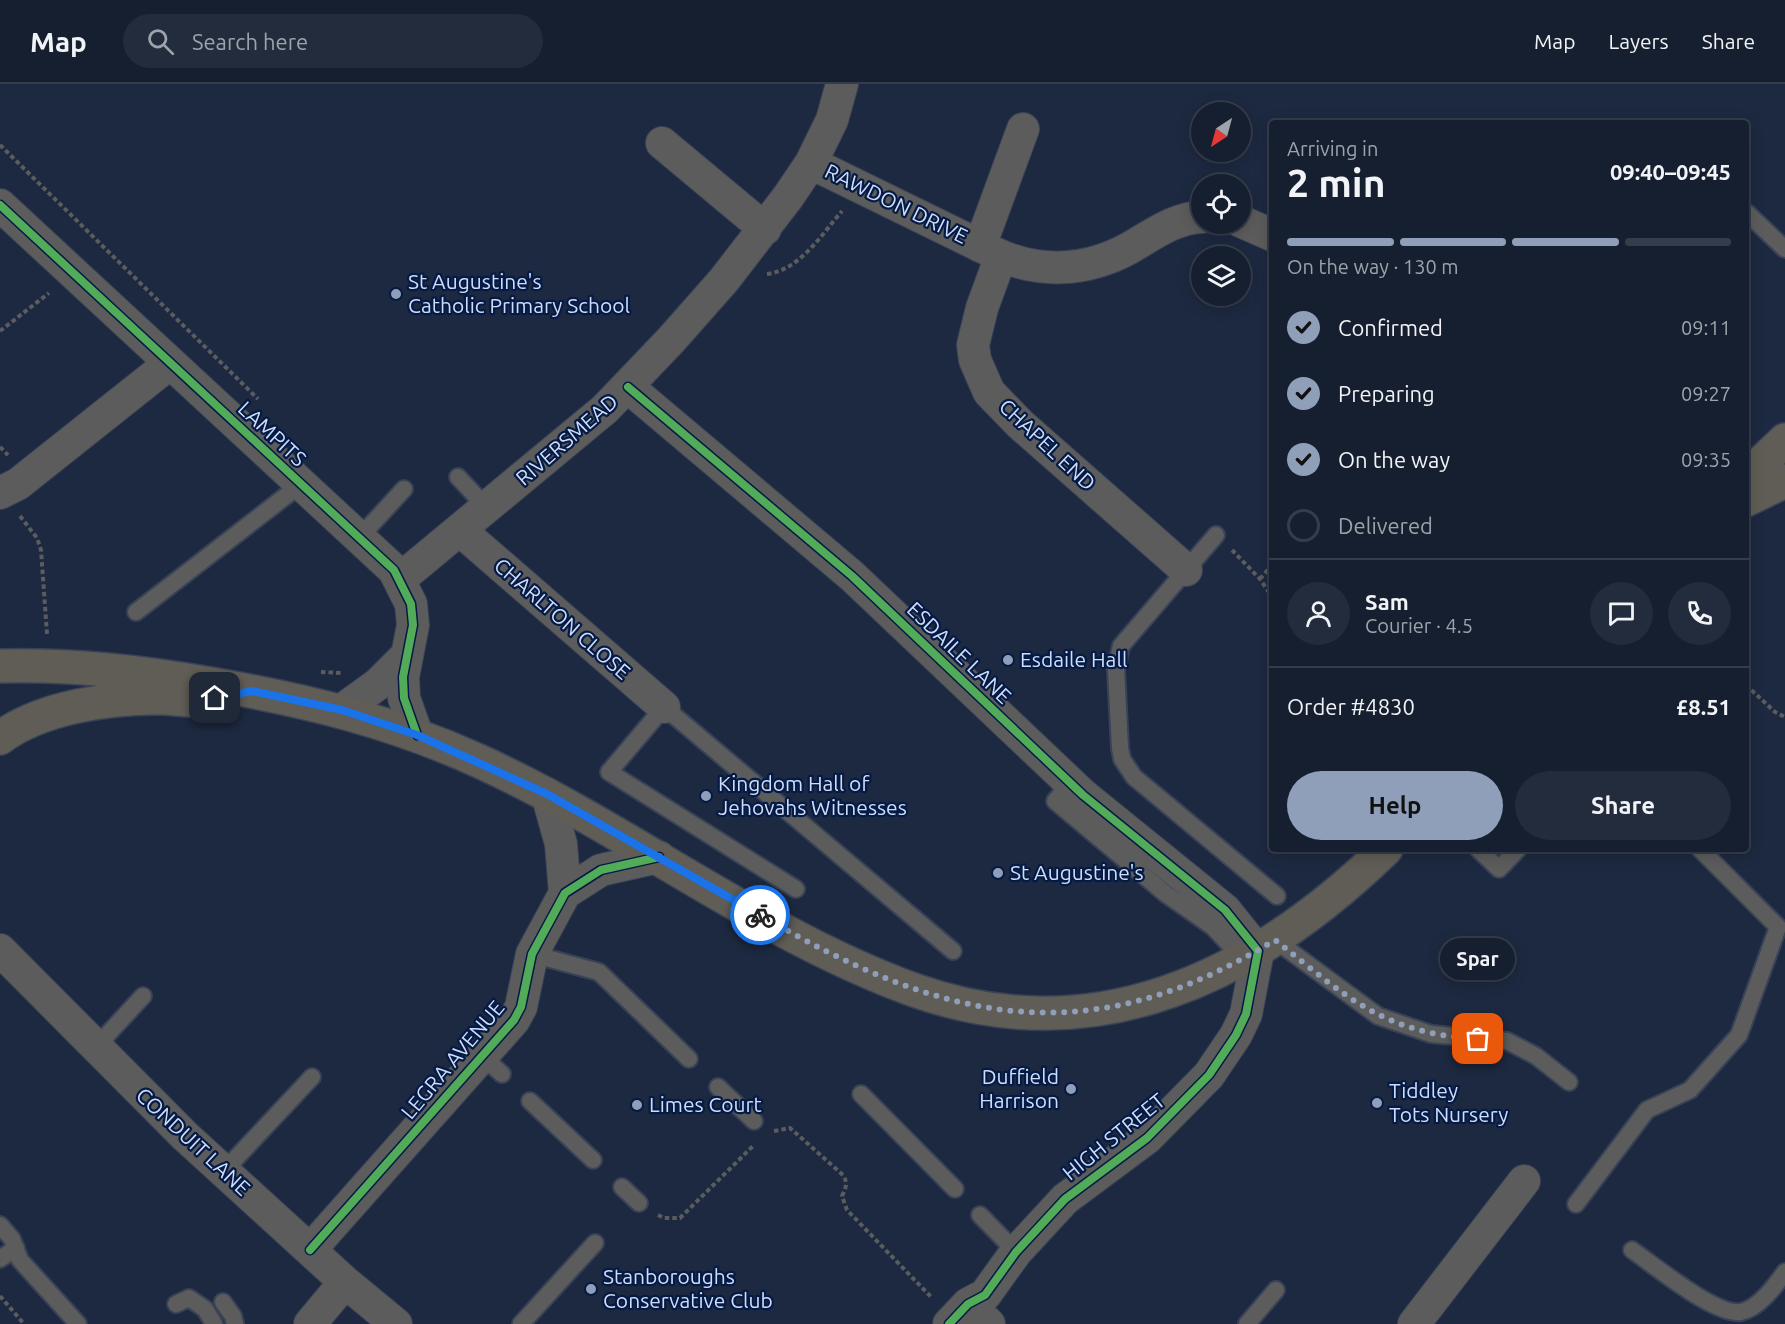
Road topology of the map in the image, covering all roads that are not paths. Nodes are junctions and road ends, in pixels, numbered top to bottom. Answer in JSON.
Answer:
{"nodes":[{"id":1,"x":842,"y":84,"type":"edge"},
{"id":2,"x":1023,"y":129,"type":"dead end"},
{"id":3,"x":662,"y":144,"type":"dead end"},
{"id":4,"x":811,"y":163,"type":"junction"},
{"id":5,"x":0,"y":205,"type":"edge"},
{"id":6,"x":1749,"y":215,"type":"edge"},
{"id":7,"x":1191,"y":219,"type":"edge"},
{"id":8,"x":1251,"y":226,"type":"edge"},
{"id":9,"x":765,"y":229,"type":"junction"},
{"id":10,"x":1269,"y":234,"type":"edge"},
{"id":11,"x":1785,"y":249,"type":"edge"},
{"id":12,"x":991,"y":251,"type":"junction"},
{"id":13,"x":169,"y":364,"type":"junction"},
{"id":14,"x":628,"y":387,"type":"junction"},
{"id":15,"x":1768,"y":466,"type":"edge"},
{"id":16,"x":458,"y":477,"type":"dead end"},
{"id":17,"x":300,"y":485,"type":"junction"},
{"id":18,"x":404,"y":489,"type":"dead end"},
{"id":19,"x":1,"y":493,"type":"edge"},
{"id":20,"x":1749,"y":495,"type":"edge"},
{"id":21,"x":487,"y":508,"type":"junction"},
{"id":22,"x":461,"y":531,"type":"junction"},
{"id":23,"x":1216,"y":535,"type":"road end"},
{"id":24,"x":358,"y":539,"type":"junction"},
{"id":25,"x":1185,"y":570,"type":"junction"},
{"id":26,"x":400,"y":579,"type":"junction"},
{"id":27,"x":136,"y":612,"type":"dead end"},
{"id":28,"x":405,"y":657,"type":"junction"},
{"id":29,"x":0,"y":666,"type":"edge"},
{"id":30,"x":252,"y":691,"type":"junction"},
{"id":31,"x":664,"y":707,"type":"junction"},
{"id":32,"x":342,"y":710,"type":"junction"},
{"id":33,"x":417,"y":735,"type":"junction"},
{"id":34,"x":0,"y":738,"type":"edge"},
{"id":35,"x":547,"y":794,"type":"junction"},
{"id":36,"x":1383,"y":852,"type":"edge"},
{"id":37,"x":1481,"y":852,"type":"edge"},
{"id":38,"x":1515,"y":852,"type":"edge"},
{"id":39,"x":1703,"y":852,"type":"edge"},
{"id":40,"x":659,"y":857,"type":"junction"},
{"id":41,"x":796,"y":889,"type":"dead end"},
{"id":42,"x":565,"y":893,"type":"junction"},
{"id":43,"x":1277,"y":896,"type":"dead end"},
{"id":44,"x":0,"y":950,"type":"edge"},
{"id":45,"x":1259,"y":950,"type":"junction"},
{"id":46,"x":953,"y":951,"type":"dead end"},
{"id":47,"x":532,"y":954,"type":"junction"},
{"id":48,"x":143,"y":996,"type":"dead end"},
{"id":49,"x":95,"y":1048,"type":"junction"},
{"id":50,"x":689,"y":1059,"type":"dead end"},
{"id":51,"x":312,"y":1077,"type":"dead end"},
{"id":52,"x":1569,"y":1082,"type":"dead end"},
{"id":53,"x":718,"y":1087,"type":"dead end"},
{"id":54,"x":861,"y":1094,"type":"dead end"},
{"id":55,"x":530,"y":1101,"type":"dead end"},
{"id":56,"x":760,"y":1127,"type":"road end"},
{"id":57,"x":593,"y":1160,"type":"dead end"},
{"id":58,"x":223,"y":1172,"type":"junction"},
{"id":59,"x":1524,"y":1181,"type":"dead end"},
{"id":60,"x":622,"y":1187,"type":"dead end"},
{"id":61,"x":955,"y":1189,"type":"dead end"},
{"id":62,"x":639,"y":1203,"type":"road end"},
{"id":63,"x":1576,"y":1204,"type":"dead end"},
{"id":64,"x":980,"y":1215,"type":"dead end"},
{"id":65,"x":0,"y":1225,"type":"edge"},
{"id":66,"x":595,"y":1243,"type":"dead end"},
{"id":67,"x":16,"y":1248,"type":"junction"},
{"id":68,"x":310,"y":1250,"type":"junction"},
{"id":69,"x":1632,"y":1250,"type":"dead end"},
{"id":70,"x":1016,"y":1252,"type":"junction"},
{"id":71,"x":0,"y":1259,"type":"edge"},
{"id":72,"x":1785,"y":1272,"type":"edge"},
{"id":73,"x":345,"y":1282,"type":"junction"},
{"id":74,"x":1276,"y":1290,"type":"dead end"},
{"id":75,"x":223,"y":1302,"type":"dead end"},
{"id":76,"x":176,"y":1304,"type":"dead end"},
{"id":77,"x":964,"y":1318,"type":"edge"},
{"id":78,"x":78,"y":1324,"type":"edge"},
{"id":79,"x":214,"y":1324,"type":"edge"},
{"id":80,"x":235,"y":1324,"type":"edge"},
{"id":81,"x":310,"y":1324,"type":"edge"},
{"id":82,"x":396,"y":1324,"type":"edge"},
{"id":83,"x":521,"y":1324,"type":"edge"},
{"id":84,"x":1247,"y":1324,"type":"edge"},
{"id":85,"x":1415,"y":1324,"type":"edge"}],
"edges":[{"from":1,"to":4,"type":"street","name":"RIVERSMEAD"},
{"from":2,"to":12,"type":"street","name":"RAWDON DRIVE"},
{"from":3,"to":9,"type":"street"},
{"from":4,"to":9,"type":"street","name":"RIVERSMEAD"},
{"from":4,"to":12,"type":"street","name":"RAWDON DRIVE"},
{"from":5,"to":13,"type":"street","name":"LAMPITS"},
{"from":6,"to":11,"type":"lane"},
{"from":7,"to":12,"type":"street","name":"RAWDON DRIVE"},
{"from":8,"to":10,"type":"street"},
{"from":9,"to":14,"type":"street","name":"RIVERSMEAD"},
{"from":12,"to":25,"type":"street","name":"CHAPEL END"},
{"from":13,"to":17,"type":"street","name":"LAMPITS"},
{"from":13,"to":19,"type":"street"},
{"from":14,"to":21,"type":"street","name":"RIVERSMEAD"},
{"from":14,"to":45,"type":"street","name":"ESDAILE LANE"},
{"from":15,"to":20,"type":"main road"},
{"from":16,"to":21,"type":"lane"},
{"from":17,"to":24,"type":"street","name":"LAMPITS"},
{"from":17,"to":27,"type":"lane"},
{"from":18,"to":24,"type":"lane"},
{"from":21,"to":22,"type":"street","name":"RIVERSMEAD"},
{"from":22,"to":26,"type":"street","name":"RIVERSMEAD"},
{"from":22,"to":31,"type":"street","name":"CHARLTON CLOSE"},
{"from":23,"to":25,"type":"lane"},
{"from":24,"to":26,"type":"street","name":"LAMPITS"},
{"from":25,"to":43,"type":"lane"},
{"from":26,"to":28,"type":"street","name":"LAMPITS"},
{"from":28,"to":32,"type":"street","name":"LAMPITS"},
{"from":28,"to":33,"type":"street","name":"LAMPITS"},
{"from":29,"to":30,"type":"main road"},
{"from":30,"to":32,"type":"main road"},
{"from":30,"to":34,"type":"main road"},
{"from":31,"to":41,"type":"lane"},
{"from":31,"to":46,"type":"lane"},
{"from":32,"to":33,"type":"main road"},
{"from":33,"to":35,"type":"main road"},
{"from":35,"to":40,"type":"main road"},
{"from":35,"to":42,"type":"street"},
{"from":36,"to":45,"type":"main road"},
{"from":37,"to":38,"type":"lane"},
{"from":39,"to":63,"type":"lane"},
{"from":40,"to":42,"type":"street","name":"LEGRA AVENUE"},
{"from":40,"to":45,"type":"main road"},
{"from":42,"to":47,"type":"street","name":"LEGRA AVENUE"},
{"from":44,"to":49,"type":"street","name":"CONDUIT LANE"},
{"from":45,"to":52,"type":"lane"},
{"from":45,"to":70,"type":"street","name":"HIGH STREET"},
{"from":47,"to":50,"type":"lane"},
{"from":47,"to":68,"type":"street","name":"LEGRA AVENUE"},
{"from":48,"to":49,"type":"lane"},
{"from":49,"to":58,"type":"street","name":"CONDUIT LANE"},
{"from":51,"to":58,"type":"lane"},
{"from":53,"to":56,"type":"lane"},
{"from":54,"to":61,"type":"lane"},
{"from":55,"to":57,"type":"lane"},
{"from":58,"to":68,"type":"street","name":"CONDUIT LANE"},
{"from":59,"to":85,"type":"street"},
{"from":60,"to":62,"type":"lane"},
{"from":64,"to":70,"type":"lane"},
{"from":65,"to":67,"type":"lane"},
{"from":66,"to":83,"type":"lane"},
{"from":67,"to":71,"type":"lane"},
{"from":67,"to":78,"type":"lane"},
{"from":68,"to":73,"type":"street","name":"CONDUIT LANE"},
{"from":69,"to":72,"type":"lane"},
{"from":70,"to":77,"type":"street","name":"HIGH STREET"},
{"from":73,"to":81,"type":"street"},
{"from":73,"to":82,"type":"street","name":"CONDUIT LANE"},
{"from":74,"to":84,"type":"lane"},
{"from":75,"to":80,"type":"lane"},
{"from":76,"to":79,"type":"lane"}]}
